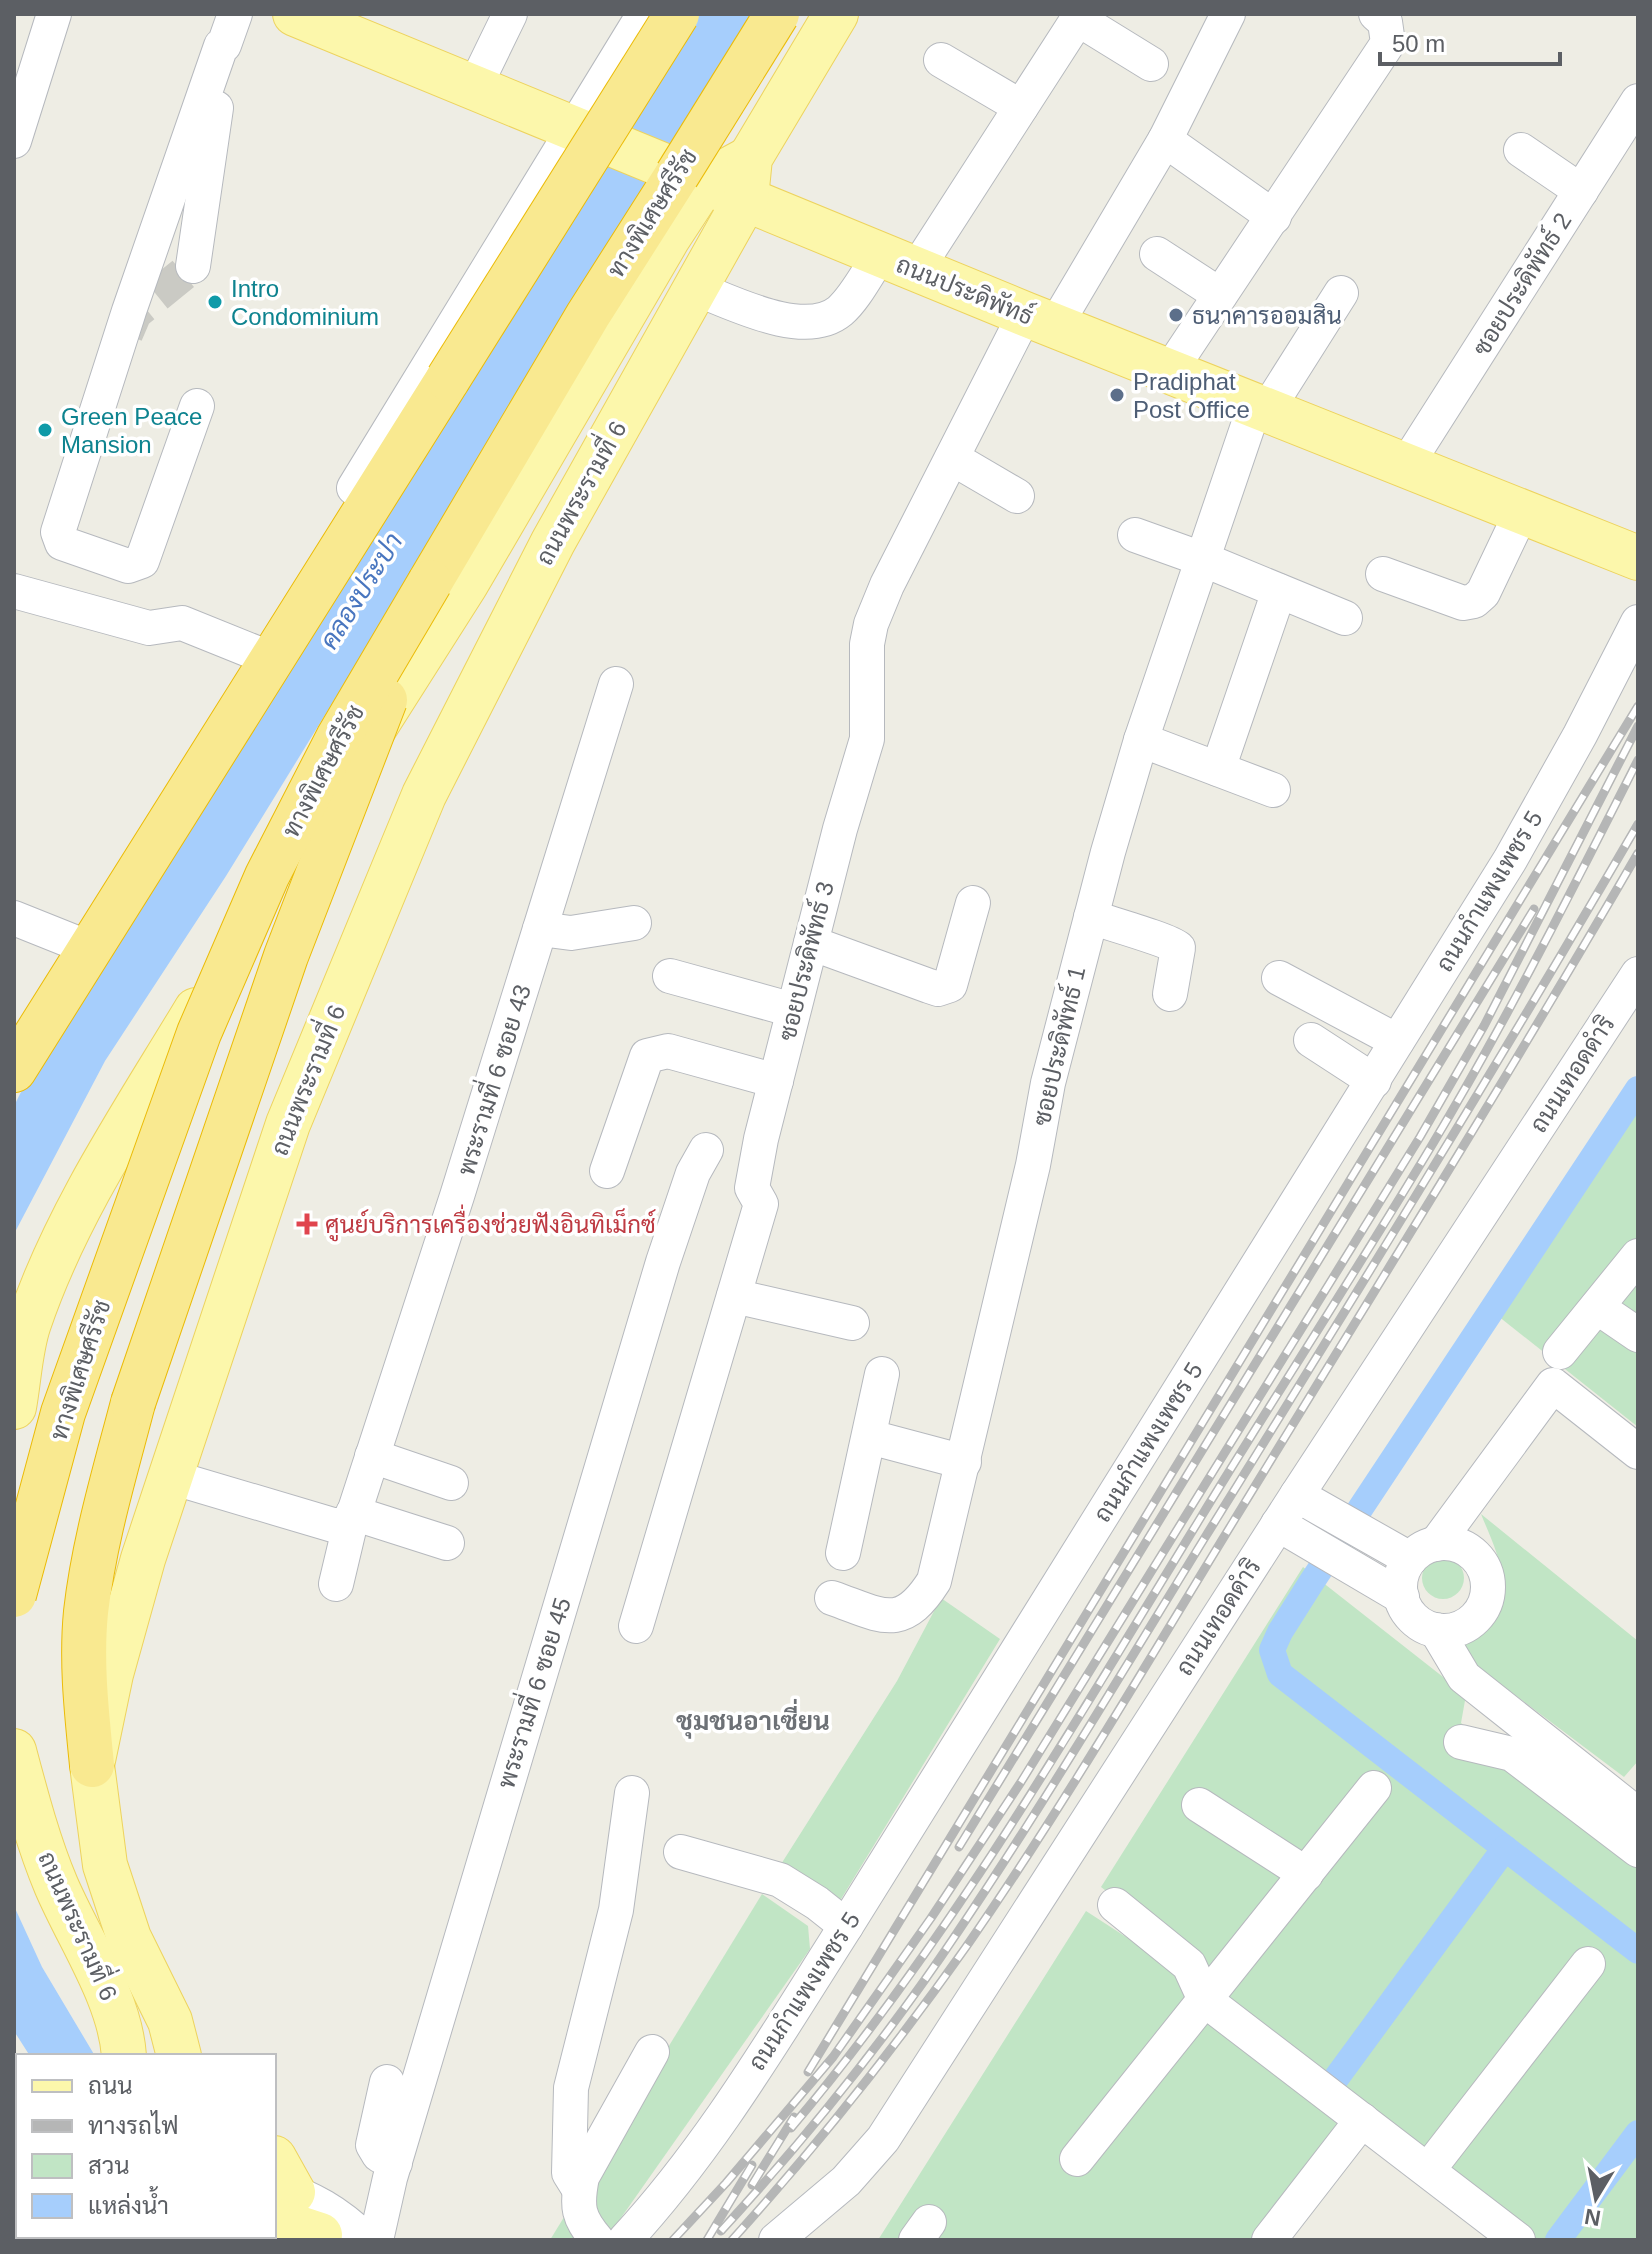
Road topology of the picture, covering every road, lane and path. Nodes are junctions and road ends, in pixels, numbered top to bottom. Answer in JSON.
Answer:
{"nodes":[{"id":1,"x":54,"y":14,"type":"edge"},
{"id":2,"x":510,"y":14,"type":"edge"},
{"id":3,"x":644,"y":14,"type":"edge"},
{"id":4,"x":677,"y":14,"type":"edge"},
{"id":5,"x":777,"y":14,"type":"edge"},
{"id":6,"x":836,"y":14,"type":"edge"},
{"id":7,"x":1228,"y":14,"type":"edge"},
{"id":8,"x":1376,"y":14,"type":"edge"},
{"id":9,"x":1079,"y":16,"type":"edge"},
{"id":10,"x":320,"y":19,"type":"edge"},
{"id":11,"x":230,"y":29,"type":"edge"},
{"id":12,"x":941,"y":60,"type":"dead end"},
{"id":13,"x":1151,"y":64,"type":"dead end"},
{"id":14,"x":475,"y":86,"type":"junction"},
{"id":15,"x":1638,"y":101,"type":"edge"},
{"id":16,"x":1021,"y":107,"type":"junction"},
{"id":17,"x":591,"y":136,"type":"junction"},
{"id":18,"x":1165,"y":140,"type":"junction"},
{"id":19,"x":14,"y":141,"type":"edge"},
{"id":20,"x":1521,"y":150,"type":"dead end"},
{"id":21,"x":748,"y":178,"type":"junction"},
{"id":22,"x":704,"y":183,"type":"junction"},
{"id":23,"x":1581,"y":191,"type":"junction"},
{"id":24,"x":1274,"y":217,"type":"junction"},
{"id":25,"x":1157,"y":254,"type":"dead end"},
{"id":26,"x":898,"y":262,"type":"junction"},
{"id":27,"x":193,"y":266,"type":"tunnel mouth"},
{"id":28,"x":697,"y":289,"type":"junction"},
{"id":29,"x":1341,"y":293,"type":"dead end"},
{"id":30,"x":1220,"y":295,"type":"junction"},
{"id":31,"x":1040,"y":320,"type":"junction"},
{"id":32,"x":1169,"y":372,"type":"junction"},
{"id":33,"x":197,"y":406,"type":"dead end"},
{"id":34,"x":1261,"y":408,"type":"junction"},
{"id":35,"x":952,"y":458,"type":"junction"},
{"id":36,"x":1405,"y":467,"type":"junction"},
{"id":37,"x":1017,"y":496,"type":"dead end"},
{"id":38,"x":1522,"y":511,"type":"junction"},
{"id":39,"x":1135,"y":535,"type":"dead end"},
{"id":40,"x":1638,"y":558,"type":"edge"},
{"id":41,"x":1202,"y":559,"type":"junction"},
{"id":42,"x":1383,"y":574,"type":"dead end"},
{"id":43,"x":430,"y":582,"type":"junction"},
{"id":44,"x":14,"y":591,"type":"edge"},
{"id":45,"x":1279,"y":591,"type":"junction"},
{"id":46,"x":1345,"y":618,"type":"dead end"},
{"id":47,"x":1638,"y":622,"type":"edge"},
{"id":48,"x":254,"y":652,"type":"junction"},
{"id":49,"x":616,"y":684,"type":"dead end"},
{"id":50,"x":1141,"y":740,"type":"junction"},
{"id":51,"x":1218,"y":769,"type":"junction"},
{"id":52,"x":1273,"y":790,"type":"dead end"},
{"id":53,"x":973,"y":903,"type":"dead end"},
{"id":54,"x":1091,"y":917,"type":"junction"},
{"id":55,"x":14,"y":918,"type":"edge"},
{"id":56,"x":634,"y":923,"type":"dead end"},
{"id":57,"x":540,"y":929,"type":"junction"},
{"id":58,"x":74,"y":942,"type":"junction"},
{"id":59,"x":811,"y":943,"type":"junction"},
{"id":60,"x":1638,"y":974,"type":"edge"},
{"id":61,"x":670,"y":976,"type":"dead end"},
{"id":62,"x":1279,"y":978,"type":"dead end"},
{"id":63,"x":1170,"y":994,"type":"dead end"},
{"id":64,"x":793,"y":1010,"type":"junction"},
{"id":65,"x":14,"y":1036,"type":"edge"},
{"id":66,"x":1311,"y":1040,"type":"dead end"},
{"id":67,"x":1397,"y":1041,"type":"junction"},
{"id":68,"x":14,"y":1070,"type":"edge"},
{"id":69,"x":776,"y":1081,"type":"junction"},
{"id":70,"x":1374,"y":1081,"type":"junction"},
{"id":71,"x":706,"y":1150,"type":"dead end"},
{"id":72,"x":607,"y":1171,"type":"dead end"},
{"id":73,"x":1638,"y":1256,"type":"edge"},
{"id":74,"x":734,"y":1296,"type":"junction"},
{"id":75,"x":1597,"y":1307,"type":"junction"},
{"id":76,"x":852,"y":1323,"type":"dead end"},
{"id":77,"x":21,"y":1327,"type":"edge"},
{"id":78,"x":1638,"y":1335,"type":"edge"},
{"id":79,"x":1560,"y":1352,"type":"dead end"},
{"id":80,"x":882,"y":1374,"type":"dead end"},
{"id":81,"x":14,"y":1407,"type":"edge"},
{"id":82,"x":870,"y":1437,"type":"junction"},
{"id":83,"x":1638,"y":1452,"type":"edge"},
{"id":84,"x":372,"y":1456,"type":"junction"},
{"id":85,"x":964,"y":1462,"type":"junction"},
{"id":86,"x":171,"y":1477,"type":"junction"},
{"id":87,"x":451,"y":1483,"type":"dead end"},
{"id":88,"x":1297,"y":1495,"type":"junction"},
{"id":89,"x":351,"y":1519,"type":"junction"},
{"id":90,"x":1278,"y":1524,"type":"junction"},
{"id":91,"x":447,"y":1543,"type":"dead end"},
{"id":92,"x":1423,"y":1551,"type":"junction"},
{"id":93,"x":843,"y":1553,"type":"dead end"},
{"id":94,"x":336,"y":1584,"type":"dead end"},
{"id":95,"x":14,"y":1595,"type":"edge"},
{"id":96,"x":1402,"y":1597,"type":"junction"},
{"id":97,"x":832,"y":1598,"type":"dead end"},
{"id":98,"x":636,"y":1626,"type":"dead end"},
{"id":99,"x":1436,"y":1630,"type":"junction"},
{"id":100,"x":1461,"y":1742,"type":"dead end"},
{"id":101,"x":14,"y":1751,"type":"edge"},
{"id":102,"x":92,"y":1765,"type":"junction"},
{"id":103,"x":1374,"y":1788,"type":"dead end"},
{"id":104,"x":632,"y":1793,"type":"dead end"},
{"id":105,"x":1199,"y":1805,"type":"dead end"},
{"id":106,"x":1636,"y":1808,"type":"edge"},
{"id":107,"x":1638,"y":1850,"type":"edge"},
{"id":108,"x":681,"y":1852,"type":"dead end"},
{"id":109,"x":1306,"y":1874,"type":"junction"},
{"id":110,"x":1115,"y":1905,"type":"dead end"},
{"id":111,"x":846,"y":1926,"type":"junction"},
{"id":112,"x":1588,"y":1964,"type":"dead end"},
{"id":113,"x":1205,"y":2000,"type":"junction"},
{"id":114,"x":175,"y":2039,"type":"edge"},
{"id":115,"x":652,"y":2052,"type":"dead end"},
{"id":116,"x":124,"y":2054,"type":"edge"},
{"id":117,"x":195,"y":2054,"type":"edge"},
{"id":118,"x":387,"y":2082,"type":"dead end"},
{"id":119,"x":1362,"y":2120,"type":"junction"},
{"id":120,"x":1077,"y":2159,"type":"dead end"},
{"id":121,"x":395,"y":2163,"type":"junction"},
{"id":122,"x":1428,"y":2170,"type":"junction"},
{"id":123,"x":579,"y":2189,"type":"junction"},
{"id":124,"x":295,"y":2200,"type":"edge"},
{"id":125,"x":1274,"y":2237,"type":"edge"},
{"id":126,"x":366,"y":2240,"type":"edge"},
{"id":127,"x":376,"y":2240,"type":"edge"},
{"id":128,"x":597,"y":2240,"type":"edge"},
{"id":129,"x":625,"y":2240,"type":"edge"},
{"id":130,"x":776,"y":2240,"type":"edge"},
{"id":131,"x":1518,"y":2240,"type":"edge"}],
"edges":[{"from":1,"to":19,"type":"street"},
{"from":2,"to":14,"type":"street"},
{"from":3,"to":17,"type":"street"},
{"from":4,"to":68,"type":"highway","bridge":true},
{"from":5,"to":43,"type":"highway","name":"ทางพิเศษศรีรัช","bridge":true},
{"from":6,"to":21,"type":"main road","name":"ถนนพระรามที่ 6"},
{"from":7,"to":18,"type":"street","name":"ซอยประดิพัทธ์ 3"},
{"from":8,"to":24,"type":"street"},
{"from":9,"to":13,"type":"street"},
{"from":9,"to":16,"type":"street"},
{"from":10,"to":14,"type":"main road"},
{"from":11,"to":27,"type":"street"},
{"from":11,"to":33,"type":"street"},
{"from":12,"to":16,"type":"street"},
{"from":14,"to":17,"type":"main road"},
{"from":15,"to":23,"type":"street","name":"ซอยประดิพัทธ์ 2"},
{"from":16,"to":26,"type":"street"},
{"from":17,"to":22,"type":"main road"},
{"from":17,"to":48,"type":"street"},
{"from":18,"to":24,"type":"street"},
{"from":18,"to":31,"type":"street","name":"ซอยประดิพัทธ์ 3"},
{"from":20,"to":23,"type":"street"},
{"from":21,"to":22,"type":"main road"},
{"from":21,"to":26,"type":"main road","name":"ถนนประดิพัทธ์"},
{"from":21,"to":28,"type":"main road","name":"ถนนพระรามที่ 6"},
{"from":22,"to":77,"type":"main road"},
{"from":23,"to":36,"type":"street","name":"ซอยประดิพัทธ์ 2"},
{"from":24,"to":30,"type":"street"},
{"from":25,"to":30,"type":"street"},
{"from":26,"to":28,"type":"street"},
{"from":26,"to":31,"type":"main road","name":"ถนนประดิพัทธ์"},
{"from":28,"to":86,"type":"main road","name":"ถนนพระรามที่ 6"},
{"from":29,"to":34,"type":"street","name":"ซอยประดิพัทธ์ 1"},
{"from":30,"to":32,"type":"street"},
{"from":31,"to":32,"type":"main road","name":"ถนนประดิพัทธ์"},
{"from":31,"to":35,"type":"street","name":"ซอยประดิพัทธ์ 3"},
{"from":32,"to":34,"type":"main road","name":"ถนนประดิพัทธ์"},
{"from":34,"to":36,"type":"main road","name":"ถนนประดิพัทธ์"},
{"from":34,"to":41,"type":"street","name":"ซอยประดิพัทธ์ 1"},
{"from":35,"to":37,"type":"street"},
{"from":35,"to":59,"type":"street","name":"ซอยประดิพัทธ์ 3"},
{"from":36,"to":38,"type":"main road","name":"ถนนประดิพัทธ์"},
{"from":38,"to":40,"type":"main road","name":"ถนนประดิพัทธ์"},
{"from":38,"to":42,"type":"street"},
{"from":39,"to":41,"type":"street"},
{"from":41,"to":45,"type":"street"},
{"from":41,"to":50,"type":"street","name":"ซอยประดิพัทธ์ 1"},
{"from":43,"to":95,"type":"highway","name":"ทางพิเศษศรีรัช","bridge":true},
{"from":43,"to":102,"type":"highway","bridge":true},
{"from":44,"to":48,"type":"street"},
{"from":45,"to":46,"type":"street"},
{"from":45,"to":51,"type":"street"},
{"from":47,"to":67,"type":"street","name":"ถนนกำแพงเพชร 5"},
{"from":48,"to":58,"type":"street"},
{"from":49,"to":57,"type":"street","name":"พระรามที่ 6 ซอย 43"},
{"from":50,"to":51,"type":"street"},
{"from":50,"to":54,"type":"street","name":"ซอยประดิพัทธ์ 1"},
{"from":51,"to":52,"type":"street"},
{"from":53,"to":59,"type":"street"},
{"from":54,"to":63,"type":"street"},
{"from":54,"to":85,"type":"street","name":"ซอยประดิพัทธ์ 1"},
{"from":55,"to":58,"type":"street"},
{"from":56,"to":57,"type":"street"},
{"from":57,"to":84,"type":"street","name":"พระรามที่ 6 ซอย 43"},
{"from":58,"to":65,"type":"street"},
{"from":59,"to":64,"type":"street","name":"ซอยประดิพัทธ์ 3"},
{"from":60,"to":88,"type":"street","name":"ถนนเทอดดำริ"},
{"from":61,"to":64,"type":"street"},
{"from":62,"to":67,"type":"street"},
{"from":64,"to":69,"type":"street","name":"ซอยประดิพัทธ์ 3"},
{"from":66,"to":70,"type":"street"},
{"from":67,"to":70,"type":"street","name":"ถนนกำแพงเพชร 5"},
{"from":69,"to":72,"type":"street"},
{"from":69,"to":74,"type":"street","name":"ซอยประดิพัทธ์ 3"},
{"from":70,"to":111,"type":"street","name":"ถนนกำแพงเพชร 5"},
{"from":71,"to":121,"type":"street","name":"พระรามที่ 6 ซอย 45"},
{"from":73,"to":75,"type":"street"},
{"from":74,"to":76,"type":"street"},
{"from":74,"to":98,"type":"street","name":"ซอยประดิพัทธ์ 3"},
{"from":75,"to":78,"type":"street"},
{"from":75,"to":79,"type":"street"},
{"from":77,"to":81,"type":"main road"},
{"from":80,"to":82,"type":"street"},
{"from":82,"to":85,"type":"street"},
{"from":82,"to":93,"type":"street"},
{"from":83,"to":92,"type":"street"},
{"from":84,"to":87,"type":"street"},
{"from":84,"to":89,"type":"street","name":"พระรามที่ 6 ซอย 43"},
{"from":85,"to":97,"type":"street","name":"ซอยประดิพัทธ์ 1"},
{"from":86,"to":89,"type":"street"},
{"from":86,"to":102,"type":"main road","name":"ถนนพระรามที่ 6"},
{"from":88,"to":90,"type":"street","name":"ถนนเทอดดำริ"},
{"from":88,"to":92,"type":"street"},
{"from":89,"to":91,"type":"street"},
{"from":89,"to":94,"type":"street","name":"พระรามที่ 6 ซอย 43"},
{"from":90,"to":96,"type":"street"},
{"from":90,"to":130,"type":"street","name":"ถนนเทอดดำริ"},
{"from":92,"to":96,"type":"street"},
{"from":92,"to":99,"type":"street"},
{"from":96,"to":99,"type":"street"},
{"from":99,"to":106,"type":"street"},
{"from":100,"to":107,"type":"street"},
{"from":101,"to":116,"type":"main road","name":"ถนนพระรามที่ 6"},
{"from":102,"to":114,"type":"main road","name":"ถนนพระรามที่ 6"},
{"from":103,"to":109,"type":"street"},
{"from":104,"to":123,"type":"street"},
{"from":105,"to":109,"type":"street"},
{"from":108,"to":111,"type":"street"},
{"from":109,"to":113,"type":"street"},
{"from":110,"to":113,"type":"street"},
{"from":111,"to":129,"type":"street","name":"ถนนกำแพงเพชร 5"},
{"from":112,"to":122,"type":"street"},
{"from":113,"to":119,"type":"street"},
{"from":113,"to":120,"type":"street"},
{"from":114,"to":117,"type":"main road","name":"ถนนพระรามที่ 6"},
{"from":115,"to":123,"type":"street"},
{"from":118,"to":121,"type":"street"},
{"from":119,"to":122,"type":"street"},
{"from":119,"to":125,"type":"street"},
{"from":121,"to":127,"type":"street","name":"พระรามที่ 6 ซอย 45"},
{"from":122,"to":131,"type":"street"},
{"from":123,"to":128,"type":"street"},
{"from":124,"to":126,"type":"street"}]}
